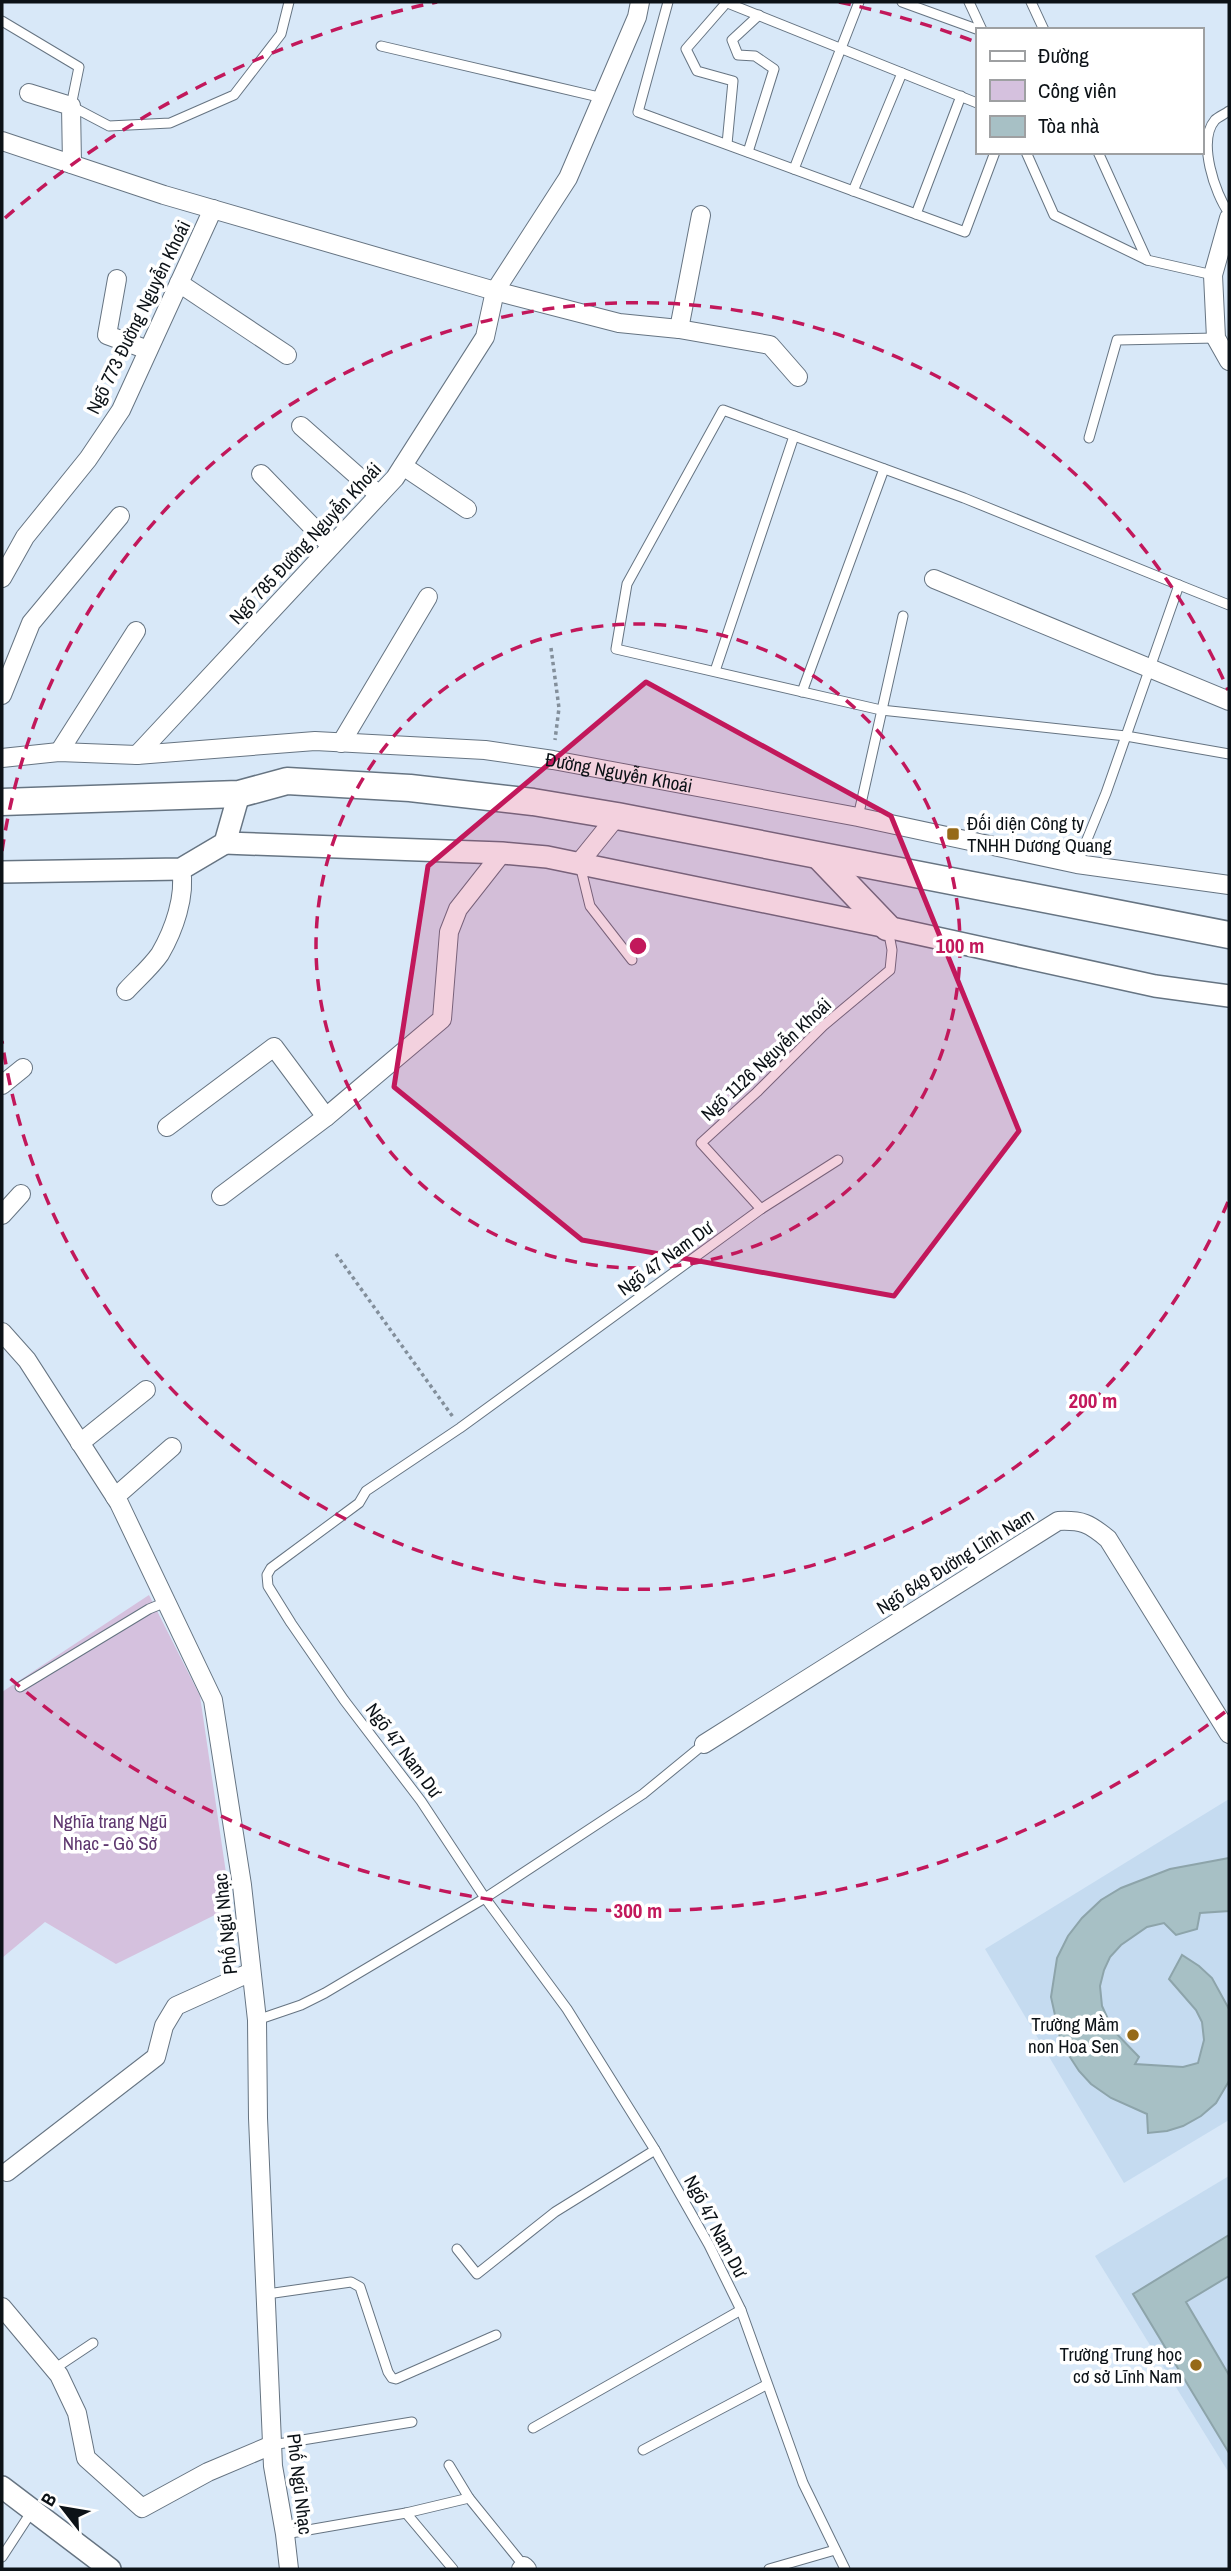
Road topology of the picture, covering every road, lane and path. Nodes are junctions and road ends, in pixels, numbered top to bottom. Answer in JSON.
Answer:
{"nodes":[{"id":1,"x":289,"y":2,"type":"edge"},
{"id":2,"x":640,"y":2,"type":"edge"},
{"id":3,"x":668,"y":2,"type":"edge"},
{"id":4,"x":726,"y":2,"type":"edge"},
{"id":5,"x":859,"y":2,"type":"edge"},
{"id":6,"x":902,"y":2,"type":"edge"},
{"id":7,"x":969,"y":2,"type":"edge"},
{"id":8,"x":1031,"y":2,"type":"edge"},
{"id":9,"x":759,"y":15,"type":"junction"},
{"id":10,"x":2,"y":21,"type":"edge"},
{"id":11,"x":976,"y":28,"type":"edge"},
{"id":12,"x":980,"y":28,"type":"edge"},
{"id":13,"x":1043,"y":28,"type":"edge"},
{"id":14,"x":381,"y":46,"type":"dead end"},
{"id":15,"x":840,"y":48,"type":"junction"},
{"id":16,"x":902,"y":73,"type":"junction"},
{"id":17,"x":29,"y":93,"type":"dead end"},
{"id":18,"x":961,"y":96,"type":"junction"},
{"id":19,"x":603,"y":98,"type":"junction"},
{"id":20,"x":976,"y":103,"type":"edge"},
{"id":21,"x":71,"y":106,"type":"junction"},
{"id":22,"x":1229,"y":111,"type":"edge"},
{"id":23,"x":2,"y":141,"type":"edge"},
{"id":24,"x":727,"y":144,"type":"junction"},
{"id":25,"x":748,"y":152,"type":"junction"},
{"id":26,"x":994,"y":154,"type":"edge"},
{"id":27,"x":1027,"y":154,"type":"edge"},
{"id":28,"x":1099,"y":154,"type":"edge"},
{"id":29,"x":72,"y":164,"type":"junction"},
{"id":30,"x":794,"y":169,"type":"junction"},
{"id":31,"x":853,"y":191,"type":"junction"},
{"id":32,"x":213,"y":209,"type":"junction"},
{"id":33,"x":916,"y":214,"type":"junction"},
{"id":34,"x":701,"y":215,"type":"dead end"},
{"id":35,"x":1228,"y":222,"type":"edge"},
{"id":36,"x":1147,"y":260,"type":"junction"},
{"id":37,"x":1213,"y":275,"type":"junction"},
{"id":38,"x":117,"y":279,"type":"dead end"},
{"id":39,"x":179,"y":283,"type":"junction"},
{"id":40,"x":495,"y":291,"type":"junction"},
{"id":41,"x":679,"y":329,"type":"junction"},
{"id":42,"x":1216,"y":338,"type":"junction"},
{"id":43,"x":148,"y":350,"type":"junction"},
{"id":44,"x":287,"y":355,"type":"dead end"},
{"id":45,"x":1229,"y":361,"type":"edge"},
{"id":46,"x":798,"y":377,"type":"dead end"},
{"id":47,"x":301,"y":426,"type":"dead end"},
{"id":48,"x":794,"y":436,"type":"junction"},
{"id":49,"x":1089,"y":438,"type":"dead end"},
{"id":50,"x":403,"y":466,"type":"junction"},
{"id":51,"x":884,"y":468,"type":"junction"},
{"id":52,"x":261,"y":474,"type":"dead end"},
{"id":53,"x":379,"y":495,"type":"junction"},
{"id":54,"x":467,"y":509,"type":"dead end"},
{"id":55,"x":120,"y":516,"type":"dead end"},
{"id":56,"x":331,"y":546,"type":"junction"},
{"id":57,"x":2,"y":578,"type":"edge"},
{"id":58,"x":934,"y":579,"type":"dead end"},
{"id":59,"x":1179,"y":585,"type":"junction"},
{"id":60,"x":428,"y":597,"type":"dead end"},
{"id":61,"x":1229,"y":606,"type":"edge"},
{"id":62,"x":902,"y":616,"type":"dead end"},
{"id":63,"x":136,"y":631,"type":"dead end"},
{"id":64,"x":551,"y":648,"type":"dead end"},
{"id":65,"x":1150,"y":667,"type":"junction"},
{"id":66,"x":715,"y":671,"type":"junction"},
{"id":67,"x":802,"y":692,"type":"junction"},
{"id":68,"x":2,"y":695,"type":"edge"},
{"id":69,"x":1229,"y":701,"type":"edge"},
{"id":70,"x":881,"y":710,"type":"junction"},
{"id":71,"x":1125,"y":736,"type":"junction"},
{"id":72,"x":341,"y":743,"type":"junction"},
{"id":73,"x":59,"y":752,"type":"junction"},
{"id":74,"x":1229,"y":754,"type":"edge"},
{"id":75,"x":137,"y":755,"type":"junction"},
{"id":76,"x":2,"y":758,"type":"edge"},
{"id":77,"x":553,"y":760,"type":"junction"},
{"id":78,"x":239,"y":794,"type":"junction"},
{"id":79,"x":2,"y":802,"type":"edge"},
{"id":80,"x":617,"y":816,"type":"junction"},
{"id":81,"x":858,"y":817,"type":"junction"},
{"id":82,"x":225,"y":843,"type":"junction"},
{"id":83,"x":502,"y":853,"type":"junction"},
{"id":84,"x":819,"y":856,"type":"junction"},
{"id":85,"x":579,"y":863,"type":"junction"},
{"id":86,"x":1077,"y":864,"type":"junction"},
{"id":87,"x":181,"y":869,"type":"junction"},
{"id":88,"x":2,"y":872,"type":"edge"},
{"id":89,"x":1229,"y":885,"type":"edge"},
{"id":90,"x":887,"y":927,"type":"junction"},
{"id":91,"x":1229,"y":935,"type":"edge"},
{"id":92,"x":632,"y":960,"type":"dead end"},
{"id":93,"x":126,"y":991,"type":"dead end"},
{"id":94,"x":1229,"y":996,"type":"edge"},
{"id":95,"x":23,"y":1068,"type":"dead end"},
{"id":96,"x":2,"y":1085,"type":"edge"},
{"id":97,"x":327,"y":1117,"type":"junction"},
{"id":98,"x":167,"y":1127,"type":"dead end"},
{"id":99,"x":838,"y":1160,"type":"dead end"},
{"id":100,"x":21,"y":1194,"type":"dead end"},
{"id":101,"x":221,"y":1196,"type":"dead end"},
{"id":102,"x":761,"y":1209,"type":"junction"},
{"id":103,"x":2,"y":1215,"type":"edge"},
{"id":104,"x":336,"y":1254,"type":"dead end"},
{"id":105,"x":2,"y":1332,"type":"edge"},
{"id":106,"x":146,"y":1390,"type":"dead end"},
{"id":107,"x":460,"y":1428,"type":"junction"},
{"id":108,"x":80,"y":1443,"type":"junction"},
{"id":109,"x":172,"y":1447,"type":"dead end"},
{"id":110,"x":115,"y":1497,"type":"junction"},
{"id":111,"x":167,"y":1602,"type":"junction"},
{"id":112,"x":20,"y":1687,"type":"dead end"},
{"id":113,"x":1229,"y":1734,"type":"edge"},
{"id":114,"x":704,"y":1744,"type":"joint"},
{"id":115,"x":485,"y":1898,"type":"junction"},
{"id":116,"x":251,"y":1972,"type":"junction"},
{"id":117,"x":257,"y":2020,"type":"junction"},
{"id":118,"x":655,"y":2150,"type":"junction"},
{"id":119,"x":7,"y":2172,"type":"dead end"},
{"id":120,"x":457,"y":2249,"type":"dead end"},
{"id":121,"x":267,"y":2294,"type":"junction"},
{"id":122,"x":2,"y":2307,"type":"edge"},
{"id":123,"x":741,"y":2310,"type":"junction"},
{"id":124,"x":496,"y":2336,"type":"dead end"},
{"id":125,"x":93,"y":2343,"type":"dead end"},
{"id":126,"x":54,"y":2370,"type":"junction"},
{"id":127,"x":766,"y":2385,"type":"junction"},
{"id":128,"x":412,"y":2422,"type":"dead end"},
{"id":129,"x":533,"y":2428,"type":"dead end"},
{"id":130,"x":272,"y":2445,"type":"junction"},
{"id":131,"x":643,"y":2450,"type":"dead end"},
{"id":132,"x":449,"y":2465,"type":"dead end"},
{"id":133,"x":2,"y":2487,"type":"edge"},
{"id":134,"x":469,"y":2498,"type":"junction"},
{"id":135,"x":32,"y":2511,"type":"junction"},
{"id":136,"x":406,"y":2513,"type":"junction"},
{"id":137,"x":285,"y":2534,"type":"junction"},
{"id":138,"x":835,"y":2550,"type":"junction"},
{"id":139,"x":2,"y":2557,"type":"edge"},
{"id":140,"x":524,"y":2568,"type":"edge"},
{"id":141,"x":110,"y":2569,"type":"edge"},
{"id":142,"x":289,"y":2569,"type":"edge"},
{"id":143,"x":453,"y":2569,"type":"edge"},
{"id":144,"x":769,"y":2569,"type":"edge"},
{"id":145,"x":845,"y":2569,"type":"edge"}],
"edges":[{"from":1,"to":21,"type":"lane"},
{"from":2,"to":19,"type":"street","name":"Ngõ 785 Đường Nguyễn Khoái"},
{"from":3,"to":24,"type":"lane"},
{"from":4,"to":9,"type":"lane"},
{"from":4,"to":24,"type":"lane"},
{"from":5,"to":15,"type":"lane"},
{"from":6,"to":11,"type":"lane"},
{"from":7,"to":12,"type":"lane"},
{"from":8,"to":13,"type":"lane"},
{"from":9,"to":15,"type":"lane"},
{"from":9,"to":25,"type":"lane"},
{"from":10,"to":21,"type":"lane"},
{"from":14,"to":19,"type":"lane"},
{"from":15,"to":16,"type":"lane"},
{"from":15,"to":30,"type":"lane"},
{"from":16,"to":18,"type":"lane"},
{"from":16,"to":31,"type":"lane"},
{"from":17,"to":21,"type":"street"},
{"from":18,"to":20,"type":"lane"},
{"from":18,"to":33,"type":"lane"},
{"from":19,"to":40,"type":"street","name":"Ngõ 785 Đường Nguyễn Khoái"},
{"from":21,"to":29,"type":"street"},
{"from":22,"to":35,"type":"lane"},
{"from":23,"to":29,"type":"street"},
{"from":24,"to":25,"type":"lane"},
{"from":25,"to":30,"type":"lane"},
{"from":26,"to":33,"type":"lane"},
{"from":27,"to":36,"type":"lane"},
{"from":28,"to":36,"type":"lane"},
{"from":29,"to":32,"type":"street"},
{"from":30,"to":31,"type":"lane"},
{"from":31,"to":33,"type":"lane"},
{"from":32,"to":39,"type":"street","name":"Ngõ 773 Đường Nguyễn Khoái"},
{"from":32,"to":40,"type":"street"},
{"from":34,"to":41,"type":"street"},
{"from":35,"to":37,"type":"street"},
{"from":36,"to":37,"type":"lane"},
{"from":37,"to":42,"type":"street"},
{"from":38,"to":43,"type":"street"},
{"from":39,"to":43,"type":"street","name":"Ngõ 773 Đường Nguyễn Khoái"},
{"from":39,"to":44,"type":"street"},
{"from":40,"to":41,"type":"street"},
{"from":40,"to":50,"type":"street","name":"Ngõ 785 Đường Nguyễn Khoái"},
{"from":41,"to":46,"type":"street"},
{"from":42,"to":45,"type":"street"},
{"from":42,"to":49,"type":"lane"},
{"from":43,"to":57,"type":"street","name":"Ngõ 773 Đường Nguyễn Khoái"},
{"from":47,"to":53,"type":"street"},
{"from":48,"to":51,"type":"lane"},
{"from":48,"to":66,"type":"lane"},
{"from":48,"to":66,"type":"lane"},
{"from":50,"to":53,"type":"street","name":"Ngõ 785 Đường Nguyễn Khoái"},
{"from":50,"to":54,"type":"street"},
{"from":51,"to":59,"type":"lane"},
{"from":51,"to":67,"type":"lane"},
{"from":52,"to":56,"type":"street"},
{"from":53,"to":56,"type":"street","name":"Ngõ 785 Đường Nguyễn Khoái"},
{"from":55,"to":68,"type":"street"},
{"from":56,"to":75,"type":"street","name":"Ngõ 785 Đường Nguyễn Khoái"},
{"from":58,"to":65,"type":"street"},
{"from":59,"to":61,"type":"lane"},
{"from":59,"to":65,"type":"lane"},
{"from":60,"to":72,"type":"street"},
{"from":62,"to":70,"type":"lane"},
{"from":63,"to":73,"type":"street"},
{"from":64,"to":77,"type":"path"},
{"from":65,"to":69,"type":"street"},
{"from":65,"to":71,"type":"lane"},
{"from":66,"to":67,"type":"lane"},
{"from":67,"to":70,"type":"lane"},
{"from":70,"to":71,"type":"lane"},
{"from":70,"to":81,"type":"lane"},
{"from":71,"to":74,"type":"lane"},
{"from":71,"to":86,"type":"lane"},
{"from":72,"to":75,"type":"street","name":"Đường Nguyễn Khoái"},
{"from":72,"to":77,"type":"street","name":"Đường Nguyễn Khoái"},
{"from":73,"to":75,"type":"street","name":"Đường Nguyễn Khoái"},
{"from":73,"to":76,"type":"street","name":"Đường Nguyễn Khoái"},
{"from":77,"to":81,"type":"street","name":"Đường Nguyễn Khoái"},
{"from":78,"to":79,"type":"main road"},
{"from":78,"to":80,"type":"main road"},
{"from":78,"to":82,"type":"street"},
{"from":80,"to":84,"type":"main road"},
{"from":80,"to":85,"type":"street"},
{"from":81,"to":86,"type":"street","name":"Đường Nguyễn Khoái"},
{"from":82,"to":83,"type":"street"},
{"from":82,"to":87,"type":"street"},
{"from":83,"to":85,"type":"street"},
{"from":83,"to":97,"type":"street"},
{"from":84,"to":90,"type":"main road"},
{"from":84,"to":91,"type":"main road"},
{"from":85,"to":90,"type":"street"},
{"from":85,"to":92,"type":"lane"},
{"from":86,"to":89,"type":"street","name":"Đường Nguyễn Khoái"},
{"from":87,"to":88,"type":"street"},
{"from":87,"to":93,"type":"street"},
{"from":90,"to":94,"type":"street"},
{"from":90,"to":102,"type":"lane","name":"Ngõ 1126 Nguyễn Khoái"},
{"from":95,"to":96,"type":"street"},
{"from":97,"to":98,"type":"street"},
{"from":97,"to":101,"type":"street"},
{"from":99,"to":102,"type":"lane","name":"Ngõ 47 Nam Dư"},
{"from":100,"to":103,"type":"street"},
{"from":102,"to":107,"type":"lane","name":"Ngõ 47 Nam Dư"},
{"from":104,"to":107,"type":"path"},
{"from":105,"to":108,"type":"street","name":"Phố Ngũ Nhạc"},
{"from":106,"to":108,"type":"street"},
{"from":107,"to":115,"type":"lane","name":"Ngõ 47 Nam Dư"},
{"from":108,"to":110,"type":"street","name":"Phố Ngũ Nhạc"},
{"from":109,"to":110,"type":"street"},
{"from":110,"to":111,"type":"street","name":"Phố Ngũ Nhạc"},
{"from":111,"to":112,"type":"lane"},
{"from":111,"to":116,"type":"street","name":"Phố Ngũ Nhạc"},
{"from":113,"to":114,"type":"street","name":"Ngõ 649 Đường Lĩnh Nam"},
{"from":114,"to":115,"type":"lane"},
{"from":115,"to":117,"type":"lane"},
{"from":115,"to":118,"type":"lane","name":"Ngõ 47 Nam Dư"},
{"from":116,"to":117,"type":"street","name":"Phố Ngũ Nhạc"},
{"from":116,"to":119,"type":"street"},
{"from":117,"to":121,"type":"street","name":"Phố Ngũ Nhạc"},
{"from":118,"to":120,"type":"lane"},
{"from":118,"to":123,"type":"lane","name":"Ngõ 47 Nam Dư"},
{"from":121,"to":124,"type":"lane"},
{"from":121,"to":130,"type":"street","name":"Phố Ngũ Nhạc"},
{"from":122,"to":126,"type":"street"},
{"from":123,"to":127,"type":"lane","name":"Ngõ 47 Nam Dư"},
{"from":123,"to":129,"type":"lane"},
{"from":125,"to":126,"type":"lane"},
{"from":126,"to":130,"type":"street"},
{"from":127,"to":131,"type":"lane"},
{"from":127,"to":138,"type":"lane","name":"Ngõ 47 Nam Dư"},
{"from":128,"to":130,"type":"lane"},
{"from":130,"to":137,"type":"street","name":"Phố Ngũ Nhạc"},
{"from":132,"to":134,"type":"lane"},
{"from":133,"to":135,"type":"street"},
{"from":134,"to":136,"type":"lane"},
{"from":134,"to":140,"type":"lane"},
{"from":135,"to":139,"type":"lane"},
{"from":135,"to":141,"type":"street"},
{"from":136,"to":137,"type":"lane"},
{"from":136,"to":143,"type":"lane"},
{"from":137,"to":142,"type":"street","name":"Phố Ngũ Nhạc"},
{"from":138,"to":144,"type":"lane"},
{"from":138,"to":145,"type":"lane","name":"Ngõ 47 Nam Dư"}]}
